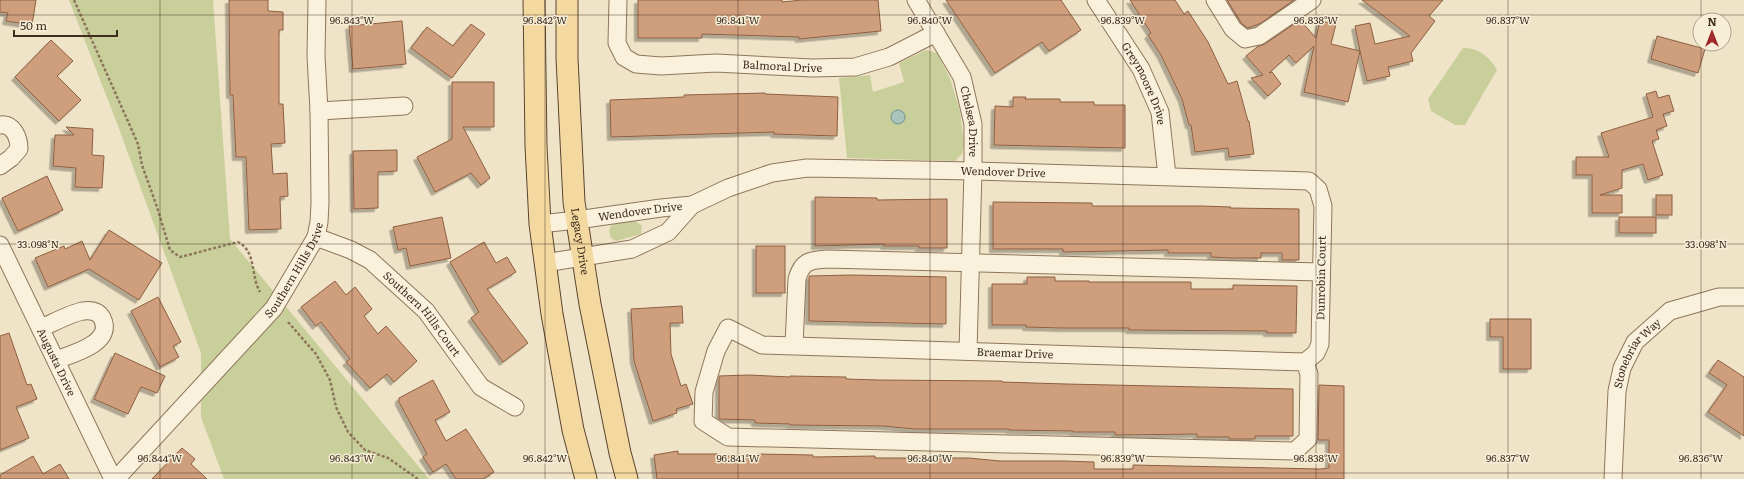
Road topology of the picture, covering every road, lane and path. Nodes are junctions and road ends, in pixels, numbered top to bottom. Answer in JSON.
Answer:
{"nodes":[{"id":1,"x":74,"y":0,"type":"edge"},
{"id":2,"x":317,"y":0,"type":"edge"},
{"id":3,"x":534,"y":0,"type":"edge"},
{"id":4,"x":567,"y":0,"type":"edge"},
{"id":5,"x":618,"y":0,"type":"edge"},
{"id":6,"x":916,"y":0,"type":"edge"},
{"id":7,"x":1096,"y":0,"type":"edge"},
{"id":8,"x":1214,"y":0,"type":"edge"},
{"id":9,"x":1312,"y":0,"type":"edge"},
{"id":10,"x":936,"y":33,"type":"junction"},
{"id":11,"x":404,"y":106,"type":"dead end"},
{"id":12,"x":319,"y":111,"type":"junction"},
{"id":13,"x":0,"y":126,"type":"edge"},
{"id":14,"x":0,"y":166,"type":"edge"},
{"id":15,"x":974,"y":171,"type":"junction"},
{"id":16,"x":1167,"y":176,"type":"junction"},
{"id":17,"x":1318,"y":189,"type":"joint"},
{"id":18,"x":692,"y":205,"type":"junction"},
{"id":19,"x":576,"y":220,"type":"junction"},
{"id":20,"x":540,"y":224,"type":"junction"},
{"id":21,"x":316,"y":237,"type":"junction"},
{"id":22,"x":0,"y":245,"type":"edge"},
{"id":23,"x":582,"y":256,"type":"junction"},
{"id":24,"x":545,"y":262,"type":"junction"},
{"id":25,"x":970,"y":263,"type":"junction"},
{"id":26,"x":1322,"y":272,"type":"junction"},
{"id":27,"x":260,"y":292,"type":"dead end"},
{"id":28,"x":1744,"y":297,"type":"edge"},
{"id":29,"x":288,"y":322,"type":"dead end"},
{"id":30,"x":41,"y":328,"type":"junction"},
{"id":31,"x":794,"y":345,"type":"junction"},
{"id":32,"x":968,"y":351,"type":"junction"},
{"id":33,"x":56,"y":360,"type":"junction"},
{"id":34,"x":1305,"y":362,"type":"junction"},
{"id":35,"x":515,"y":406,"type":"dead end"},
{"id":36,"x":114,"y":479,"type":"edge"},
{"id":37,"x":418,"y":479,"type":"edge"},
{"id":38,"x":586,"y":479,"type":"edge"},
{"id":39,"x":627,"y":479,"type":"edge"},
{"id":40,"x":1613,"y":479,"type":"edge"}],
"edges":[{"from":1,"to":27,"type":"path"},
{"from":2,"to":12,"type":"street","name":"Southern Hills Drive"},
{"from":3,"to":20,"type":"main road"},
{"from":4,"to":19,"type":"main road","name":"Legacy Drive"},
{"from":5,"to":10,"type":"street","name":"Balmoral Drive"},
{"from":6,"to":10,"type":"street","name":"Chelsea Drive"},
{"from":7,"to":16,"type":"street","name":"Greymoore Drive"},
{"from":8,"to":9,"type":"street"},
{"from":10,"to":15,"type":"street","name":"Chelsea Drive"},
{"from":11,"to":12,"type":"street"},
{"from":12,"to":21,"type":"street","name":"Southern Hills Drive"},
{"from":13,"to":14,"type":"street"},
{"from":15,"to":16,"type":"street","name":"Wendover Drive"},
{"from":15,"to":18,"type":"street","name":"Wendover Drive"},
{"from":15,"to":25,"type":"street","name":"Chelsea Drive"},
{"from":16,"to":17,"type":"street","name":"Wendover Drive"},
{"from":17,"to":26,"type":"street","name":"Dunrobin Court"},
{"from":18,"to":19,"type":"street","name":"Wendover Drive"},
{"from":18,"to":23,"type":"street","name":"Wendover Drive"},
{"from":19,"to":20,"type":"street","name":"Wendover Drive"},
{"from":19,"to":23,"type":"main road","name":"Legacy Drive"},
{"from":20,"to":24,"type":"main road"},
{"from":21,"to":35,"type":"street","name":"Southern Hills Court"},
{"from":21,"to":36,"type":"street","name":"Southern Hills Drive"},
{"from":22,"to":30,"type":"street","name":"Augusta Drive"},
{"from":23,"to":24,"type":"street","name":"Wendover Drive"},
{"from":23,"to":39,"type":"main road","name":"Legacy Drive"},
{"from":24,"to":38,"type":"main road"},
{"from":25,"to":26,"type":"street"},
{"from":25,"to":31,"type":"street"},
{"from":25,"to":32,"type":"street","name":"Chelsea Drive"},
{"from":26,"to":34,"type":"street","name":"Dunrobin Court"},
{"from":28,"to":40,"type":"street","name":"Stonebriar Way"},
{"from":29,"to":37,"type":"path"},
{"from":30,"to":33,"type":"street","name":"Augusta Drive"},
{"from":30,"to":33,"type":"street"},
{"from":31,"to":32,"type":"street","name":"Braemar Drive"},
{"from":31,"to":34,"type":"street","name":"Braemar Drive"},
{"from":32,"to":34,"type":"street","name":"Braemar Drive"},
{"from":33,"to":36,"type":"street","name":"Augusta Drive"}]}
